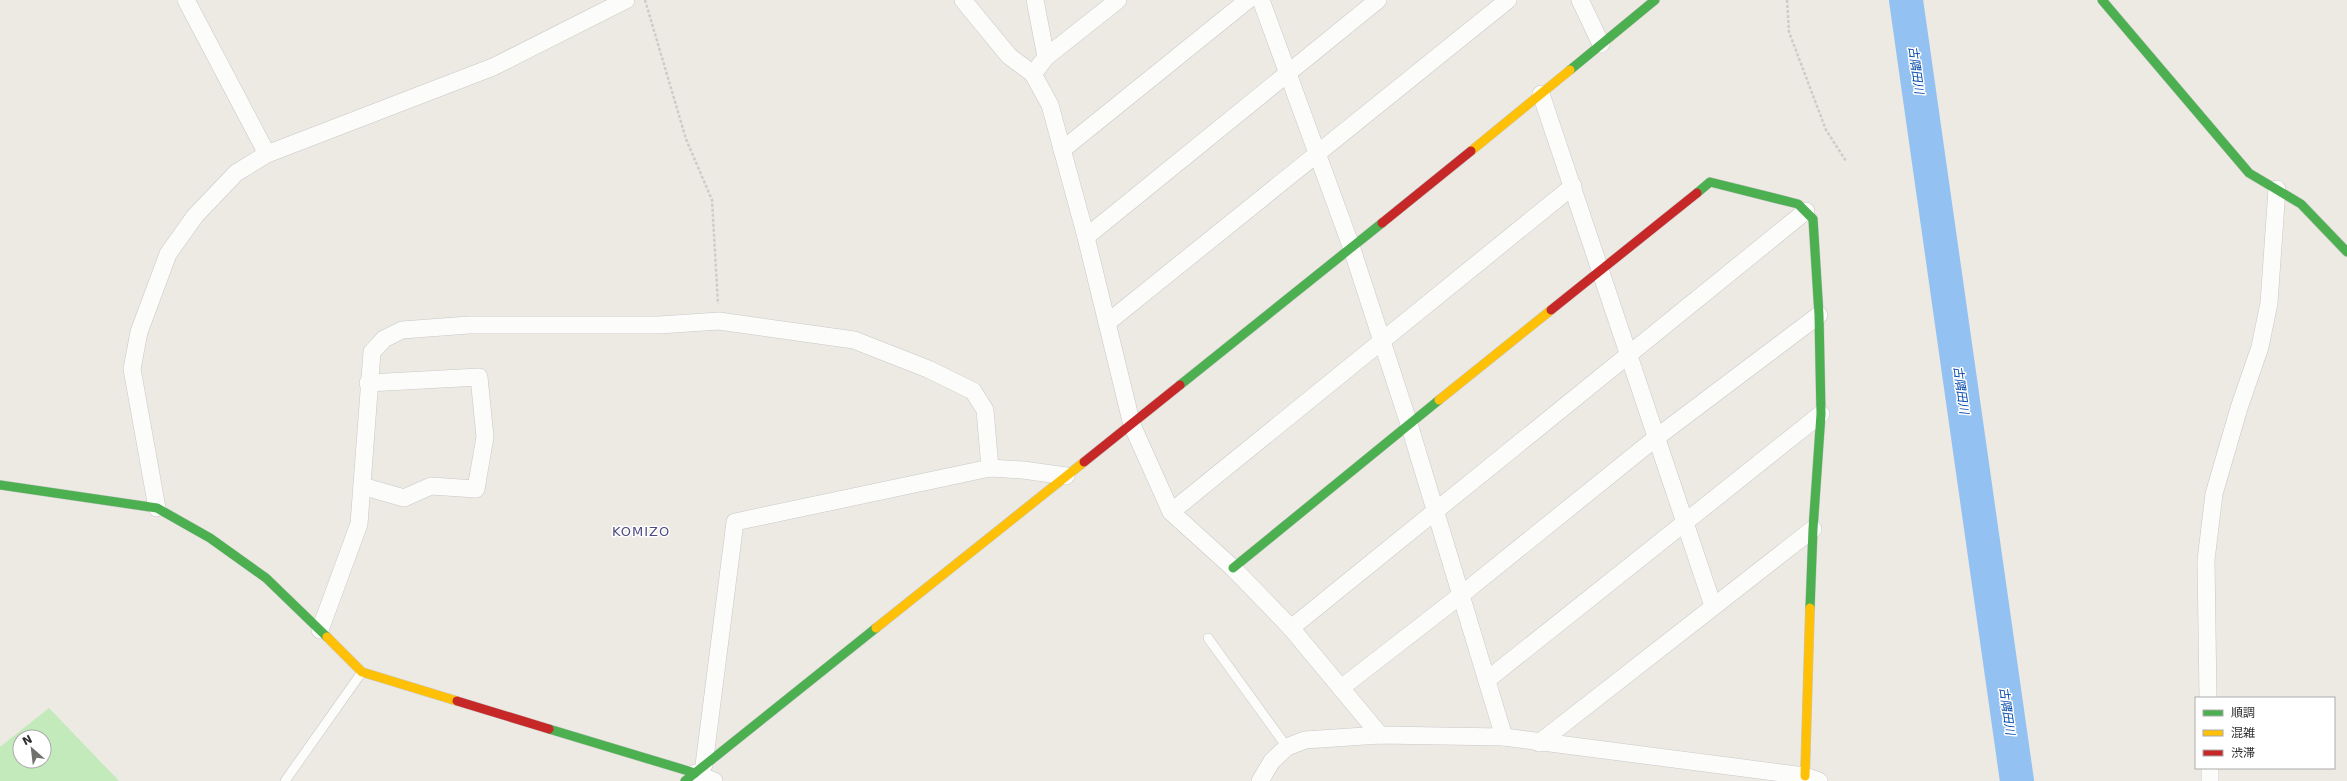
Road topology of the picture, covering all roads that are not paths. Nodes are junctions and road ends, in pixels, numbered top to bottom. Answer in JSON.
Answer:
{"nodes":[{"id":1,"x":186,"y":0,"type":"edge"},
{"id":2,"x":626,"y":0,"type":"edge"},
{"id":3,"x":963,"y":0,"type":"edge"},
{"id":4,"x":1035,"y":0,"type":"edge"},
{"id":5,"x":1118,"y":0,"type":"edge"},
{"id":6,"x":1248,"y":0,"type":"edge"},
{"id":7,"x":1261,"y":0,"type":"edge"},
{"id":8,"x":1378,"y":0,"type":"edge"},
{"id":9,"x":1508,"y":0,"type":"edge"},
{"id":10,"x":1580,"y":0,"type":"edge"},
{"id":11,"x":1655,"y":0,"type":"edge"},
{"id":12,"x":2102,"y":0,"type":"edge"},
{"id":13,"x":1601,"y":44,"type":"junction"},
{"id":14,"x":1046,"y":57,"type":"junction"},
{"id":15,"x":1288,"y":73,"type":"junction"},
{"id":16,"x":1033,"y":74,"type":"junction"},
{"id":17,"x":1541,"y":94,"type":"junction"},
{"id":18,"x":1062,"y":150,"type":"junction"},
{"id":19,"x":1318,"y":153,"type":"junction"},
{"id":20,"x":267,"y":154,"type":"junction"},
{"id":21,"x":1573,"y":186,"type":"junction"},
{"id":22,"x":2277,"y":189,"type":"junction"},
{"id":23,"x":1806,"y":211,"type":"junction"},
{"id":24,"x":1086,"y":237,"type":"junction"},
{"id":25,"x":1351,"y":246,"type":"junction"},
{"id":26,"x":2347,"y":252,"type":"edge"},
{"id":27,"x":1601,"y":269,"type":"junction"},
{"id":28,"x":1819,"y":315,"type":"junction"},
{"id":29,"x":1107,"y":323,"type":"junction"},
{"id":30,"x":1382,"y":341,"type":"junction"},
{"id":31,"x":1629,"y":353,"type":"junction"},
{"id":32,"x":368,"y":383,"type":"junction"},
{"id":33,"x":1821,"y":414,"type":"junction"},
{"id":34,"x":1409,"y":424,"type":"junction"},
{"id":35,"x":1132,"y":425,"type":"junction"},
{"id":36,"x":1657,"y":437,"type":"junction"},
{"id":37,"x":990,"y":468,"type":"junction"},
{"id":38,"x":1066,"y":476,"type":"junction"},
{"id":39,"x":0,"y":485,"type":"edge"},
{"id":40,"x":362,"y":486,"type":"junction"},
{"id":41,"x":157,"y":508,"type":"junction"},
{"id":42,"x":1435,"y":510,"type":"junction"},
{"id":43,"x":1171,"y":512,"type":"junction"},
{"id":44,"x":1684,"y":521,"type":"junction"},
{"id":45,"x":1814,"y":529,"type":"junction"},
{"id":46,"x":1233,"y":568,"type":"junction"},
{"id":47,"x":1461,"y":595,"type":"junction"},
{"id":48,"x":1712,"y":606,"type":"junction"},
{"id":49,"x":1291,"y":628,"type":"junction"},
{"id":50,"x":320,"y":630,"type":"junction"},
{"id":51,"x":1208,"y":638,"type":"dead end"},
{"id":52,"x":362,"y":672,"type":"junction"},
{"id":53,"x":1487,"y":680,"type":"junction"},
{"id":54,"x":1341,"y":688,"type":"junction"},
{"id":55,"x":2208,"y":697,"type":"edge"},
{"id":56,"x":1380,"y":735,"type":"junction"},
{"id":57,"x":1504,"y":737,"type":"junction"},
{"id":58,"x":1540,"y":743,"type":"junction"},
{"id":59,"x":1287,"y":747,"type":"junction"},
{"id":60,"x":2210,"y":769,"type":"edge"},
{"id":61,"x":695,"y":773,"type":"edge"},
{"id":62,"x":1812,"y":778,"type":"edge"},
{"id":63,"x":285,"y":781,"type":"edge"},
{"id":64,"x":714,"y":781,"type":"edge"},
{"id":65,"x":1260,"y":781,"type":"edge"},
{"id":66,"x":2210,"y":781,"type":"edge"}],
"edges":[{"from":1,"to":20,"type":"street"},
{"from":2,"to":20,"type":"street"},
{"from":3,"to":16,"type":"street"},
{"from":4,"to":14,"type":"street"},
{"from":5,"to":14,"type":"street"},
{"from":6,"to":18,"type":"street"},
{"from":7,"to":15,"type":"street"},
{"from":8,"to":15,"type":"street"},
{"from":9,"to":19,"type":"street"},
{"from":10,"to":13,"type":"street"},
{"from":11,"to":13,"type":"street"},
{"from":12,"to":22,"type":"street"},
{"from":13,"to":17,"type":"street"},
{"from":14,"to":16,"type":"street"},
{"from":15,"to":19,"type":"street"},
{"from":15,"to":24,"type":"street"},
{"from":16,"to":18,"type":"street"},
{"from":17,"to":21,"type":"street"},
{"from":17,"to":25,"type":"street"},
{"from":18,"to":24,"type":"street"},
{"from":19,"to":25,"type":"street"},
{"from":19,"to":29,"type":"street"},
{"from":20,"to":41,"type":"street"},
{"from":21,"to":27,"type":"street"},
{"from":21,"to":30,"type":"street"},
{"from":22,"to":26,"type":"street"},
{"from":22,"to":55,"type":"street"},
{"from":23,"to":27,"type":"street"},
{"from":23,"to":28,"type":"street"},
{"from":23,"to":31,"type":"street"},
{"from":24,"to":29,"type":"street"},
{"from":25,"to":30,"type":"street"},
{"from":25,"to":35,"type":"street"},
{"from":27,"to":31,"type":"street"},
{"from":27,"to":34,"type":"street"},
{"from":28,"to":33,"type":"street"},
{"from":28,"to":36,"type":"street"},
{"from":29,"to":35,"type":"street"},
{"from":30,"to":34,"type":"street"},
{"from":30,"to":43,"type":"street"},
{"from":31,"to":36,"type":"street"},
{"from":31,"to":42,"type":"street"},
{"from":32,"to":37,"type":"street"},
{"from":32,"to":40,"type":"street"},
{"from":32,"to":40,"type":"street"},
{"from":33,"to":44,"type":"street"},
{"from":33,"to":45,"type":"street"},
{"from":34,"to":42,"type":"street"},
{"from":34,"to":46,"type":"street"},
{"from":35,"to":38,"type":"street"},
{"from":35,"to":43,"type":"street"},
{"from":36,"to":44,"type":"street"},
{"from":36,"to":47,"type":"street"},
{"from":37,"to":38,"type":"street"},
{"from":37,"to":61,"type":"street"},
{"from":38,"to":61,"type":"street"},
{"from":39,"to":41,"type":"street"},
{"from":40,"to":50,"type":"street"},
{"from":41,"to":50,"type":"street"},
{"from":42,"to":47,"type":"street"},
{"from":42,"to":49,"type":"street"},
{"from":43,"to":46,"type":"street"},
{"from":44,"to":48,"type":"street"},
{"from":44,"to":53,"type":"street"},
{"from":45,"to":48,"type":"street"},
{"from":45,"to":62,"type":"street"},
{"from":46,"to":49,"type":"street"},
{"from":47,"to":53,"type":"street"},
{"from":47,"to":54,"type":"street"},
{"from":48,"to":58,"type":"street"},
{"from":49,"to":54,"type":"street"},
{"from":50,"to":52,"type":"street"},
{"from":51,"to":59,"type":"lane"},
{"from":52,"to":61,"type":"street"},
{"from":52,"to":63,"type":"lane"},
{"from":53,"to":57,"type":"street"},
{"from":54,"to":56,"type":"street"},
{"from":56,"to":57,"type":"street"},
{"from":56,"to":59,"type":"street"},
{"from":57,"to":58,"type":"street"},
{"from":58,"to":62,"type":"street"},
{"from":59,"to":65,"type":"street"},
{"from":60,"to":66,"type":"street"},
{"from":61,"to":64,"type":"street"}]}
